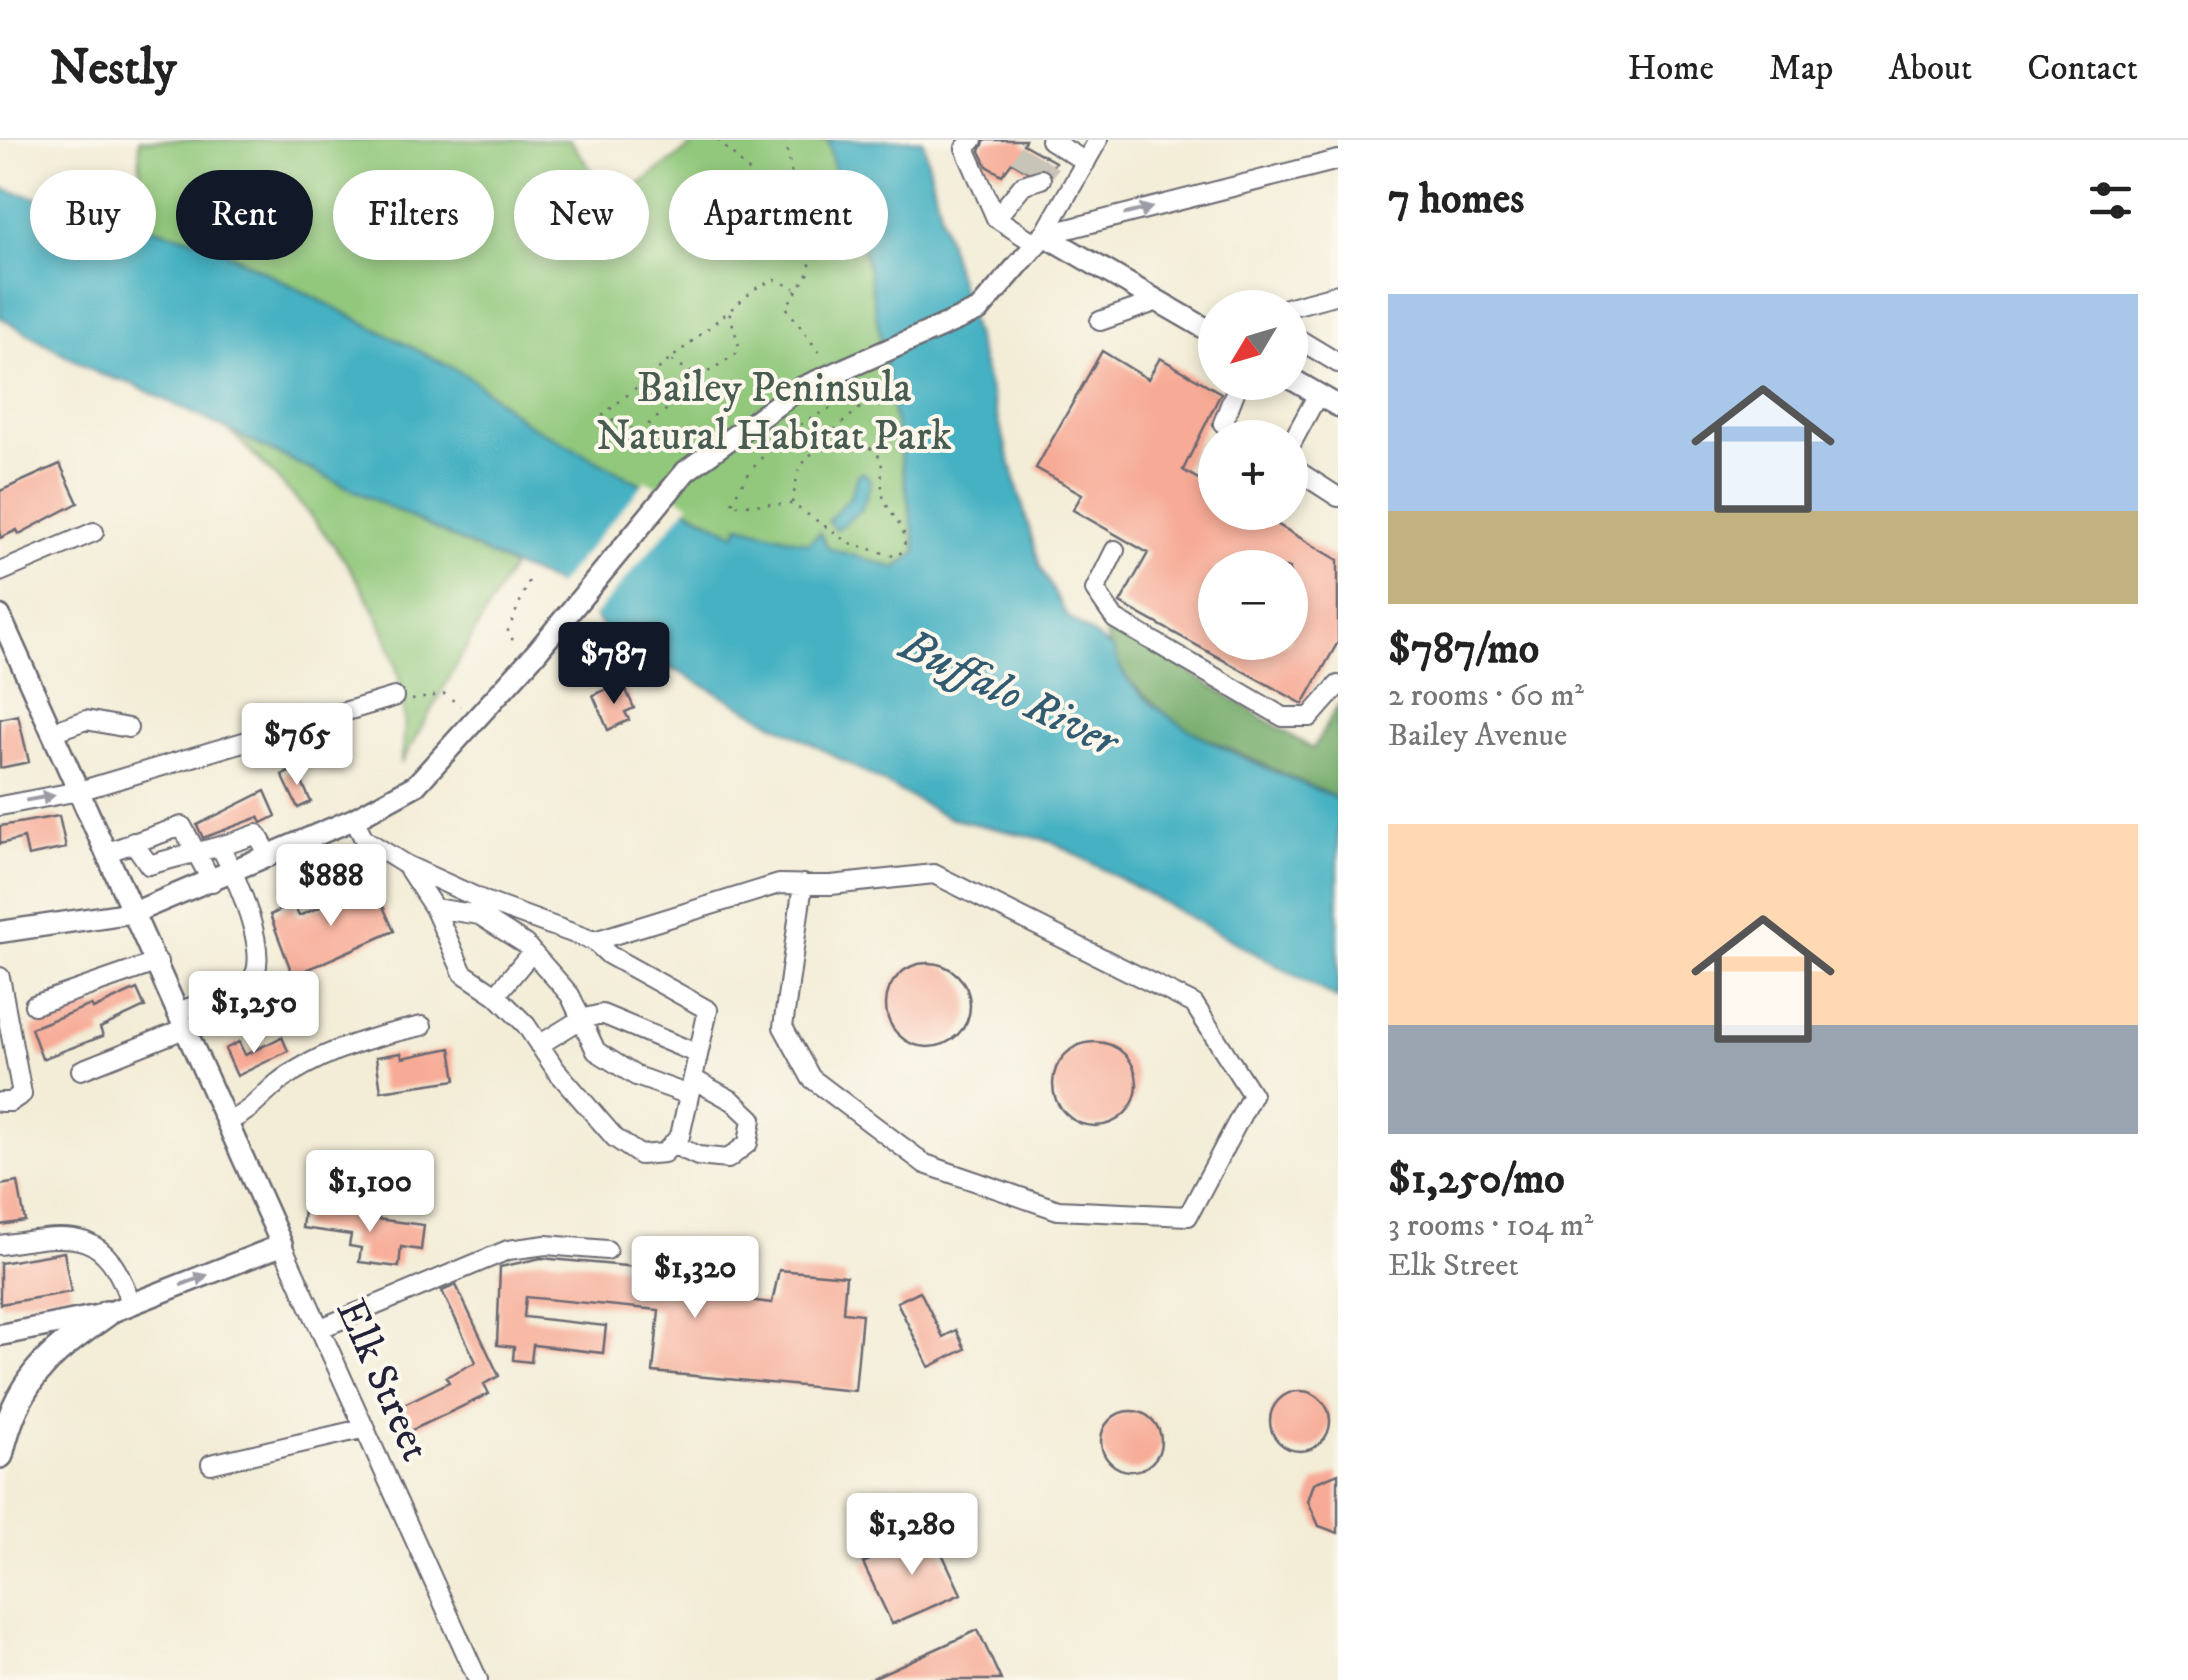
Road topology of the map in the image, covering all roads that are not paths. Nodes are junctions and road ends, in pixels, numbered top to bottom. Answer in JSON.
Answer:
{"nodes":[{"id":1,"x":973,"y":140,"type":"edge"},
{"id":2,"x":1098,"y":140,"type":"edge"},
{"id":3,"x":1044,"y":146,"type":"edge"},
{"id":4,"x":1338,"y":160,"type":"edge"},
{"id":5,"x":1086,"y":162,"type":"junction"},
{"id":6,"x":1028,"y":175,"type":"tunnel mouth"},
{"id":7,"x":996,"y":218,"type":"junction"},
{"id":8,"x":1040,"y":239,"type":"junction"},
{"id":9,"x":1338,"y":294,"type":"edge"},
{"id":10,"x":1158,"y":301,"type":"junction"},
{"id":11,"x":1308,"y":302,"type":"edge"},
{"id":12,"x":1100,"y":321,"type":"dead end"},
{"id":13,"x":1198,"y":322,"type":"edge"},
{"id":14,"x":1308,"y":345,"type":"edge"},
{"id":15,"x":1338,"y":363,"type":"edge"},
{"id":16,"x":1308,"y":388,"type":"edge"},
{"id":17,"x":1318,"y":394,"type":"junction"},
{"id":18,"x":1338,"y":406,"type":"edge"},
{"id":19,"x":1304,"y":420,"type":"edge"},
{"id":20,"x":1308,"y":478,"type":"edge"},
{"id":21,"x":1338,"y":497,"type":"edge"},
{"id":22,"x":94,"y":532,"type":"dead end"},
{"id":23,"x":1114,"y":550,"type":"dead end"},
{"id":24,"x":0,"y":572,"type":"edge"},
{"id":25,"x":0,"y":616,"type":"edge"},
{"id":26,"x":1338,"y":685,"type":"edge"},
{"id":27,"x":394,"y":697,"type":"road end"},
{"id":28,"x":128,"y":728,"type":"dead end"},
{"id":29,"x":52,"y":732,"type":"junction"},
{"id":30,"x":79,"y":791,"type":"junction"},
{"id":31,"x":0,"y":806,"type":"edge"},
{"id":32,"x":354,"y":820,"type":"junction"},
{"id":33,"x":134,"y":842,"type":"junction"},
{"id":34,"x":222,"y":848,"type":"junction"},
{"id":35,"x":197,"y":851,"type":"junction"},
{"id":36,"x":108,"y":852,"type":"junction"},
{"id":37,"x":270,"y":857,"type":"junction"},
{"id":38,"x":406,"y":865,"type":"junction"},
{"id":39,"x":234,"y":872,"type":"junction"},
{"id":40,"x":212,"y":882,"type":"junction"},
{"id":41,"x":804,"y":884,"type":"junction"},
{"id":42,"x":434,"y":908,"type":"junction"},
{"id":43,"x":135,"y":912,"type":"junction"},
{"id":44,"x":0,"y":932,"type":"edge"},
{"id":45,"x":594,"y":941,"type":"junction"},
{"id":46,"x":532,"y":952,"type":"junction"},
{"id":47,"x":158,"y":962,"type":"junction"},
{"id":48,"x":0,"y":977,"type":"edge"},
{"id":49,"x":496,"y":995,"type":"junction"},
{"id":50,"x":34,"y":1005,"type":"dead end"},
{"id":51,"x":581,"y":1019,"type":"junction"},
{"id":52,"x":184,"y":1020,"type":"junction"},
{"id":53,"x":422,"y":1026,"type":"dead end"},
{"id":54,"x":539,"y":1045,"type":"junction"},
{"id":55,"x":698,"y":1054,"type":"junction"},
{"id":56,"x":80,"y":1070,"type":"dead end"},
{"id":57,"x":691,"y":1087,"type":"junction"},
{"id":58,"x":0,"y":1102,"type":"edge"},
{"id":59,"x":229,"y":1122,"type":"junction"},
{"id":60,"x":672,"y":1144,"type":"junction"},
{"id":61,"x":0,"y":1245,"type":"edge"},
{"id":62,"x":282,"y":1246,"type":"junction"},
{"id":63,"x":606,"y":1250,"type":"dead end"},
{"id":64,"x":118,"y":1310,"type":"junction"},
{"id":65,"x":321,"y":1328,"type":"junction"},
{"id":66,"x":0,"y":1335,"type":"edge"},
{"id":67,"x":366,"y":1428,"type":"junction"},
{"id":68,"x":0,"y":1455,"type":"edge"},
{"id":69,"x":211,"y":1464,"type":"dead end"},
{"id":70,"x":478,"y":1680,"type":"edge"}],
"edges":[{"from":1,"to":7,"type":"street"},
{"from":2,"to":5,"type":"street"},
{"from":3,"to":5,"type":"street"},
{"from":8,"to":4,"type":"street","one_way":true},
{"from":5,"to":8,"type":"street"},
{"from":6,"to":7,"type":"street"},
{"from":7,"to":8,"type":"street"},
{"from":8,"to":10,"type":"main road"},
{"from":8,"to":32,"type":"main road"},
{"from":9,"to":11,"type":"street"},
{"from":10,"to":12,"type":"street"},
{"from":10,"to":13,"type":"main road"},
{"from":14,"to":15,"type":"street"},
{"from":16,"to":17,"type":"main road"},
{"from":17,"to":18,"type":"main road"},
{"from":17,"to":19,"type":"street"},
{"from":20,"to":21,"type":"street"},
{"from":22,"to":24,"type":"street"},
{"from":23,"to":26,"type":"street"},
{"from":25,"to":29,"type":"main road","name":"Elk Street"},
{"from":27,"to":30,"type":"street"},
{"from":28,"to":29,"type":"street"},
{"from":29,"to":30,"type":"main road","name":"Elk Street"},
{"from":31,"to":30,"type":"street","one_way":true},
{"from":30,"to":36,"type":"main road","name":"Elk Street"},
{"from":32,"to":37,"type":"main road"},
{"from":32,"to":38,"type":"street"},
{"from":33,"to":35,"type":"street"},
{"from":33,"to":35,"type":"street"},
{"from":33,"to":36,"type":"street"},
{"from":34,"to":35,"type":"street"},
{"from":34,"to":37,"type":"street"},
{"from":34,"to":39,"type":"street"},
{"from":35,"to":40,"type":"street"},
{"from":36,"to":43,"type":"main road","name":"Elk Street"},
{"from":37,"to":39,"type":"main road"},
{"from":38,"to":42,"type":"street"},
{"from":38,"to":45,"type":"street"},
{"from":39,"to":40,"type":"main road"},
{"from":39,"to":52,"type":"street"},
{"from":40,"to":43,"type":"main road"},
{"from":41,"to":41,"type":"street"},
{"from":41,"to":45,"type":"street"},
{"from":42,"to":46,"type":"street"},
{"from":42,"to":49,"type":"street"},
{"from":43,"to":44,"type":"main road"},
{"from":43,"to":47,"type":"main road","name":"Elk Street"},
{"from":45,"to":55,"type":"street"},
{"from":46,"to":49,"type":"street"},
{"from":46,"to":51,"type":"street"},
{"from":47,"to":50,"type":"street"},
{"from":47,"to":52,"type":"main road","name":"Elk Street"},
{"from":48,"to":58,"type":"street"},
{"from":49,"to":54,"type":"street"},
{"from":51,"to":54,"type":"street"},
{"from":51,"to":55,"type":"street"},
{"from":51,"to":57,"type":"street"},
{"from":52,"to":56,"type":"street"},
{"from":52,"to":59,"type":"main road","name":"Elk Street"},
{"from":53,"to":59,"type":"street"},
{"from":54,"to":60,"type":"street"},
{"from":55,"to":57,"type":"street"},
{"from":57,"to":60,"type":"street"},
{"from":57,"to":60,"type":"street"},
{"from":59,"to":62,"type":"main road","name":"Elk Street"},
{"from":61,"to":64,"type":"street"},
{"from":64,"to":62,"type":"main road","one_way":true},
{"from":62,"to":65,"type":"street","name":"Elk Street"},
{"from":63,"to":65,"type":"street"},
{"from":64,"to":66,"type":"main road"},
{"from":64,"to":68,"type":"highway"},
{"from":65,"to":67,"type":"street","name":"Elk Street"},
{"from":67,"to":69,"type":"street"},
{"from":67,"to":70,"type":"street","name":"Elk Street"}]}
